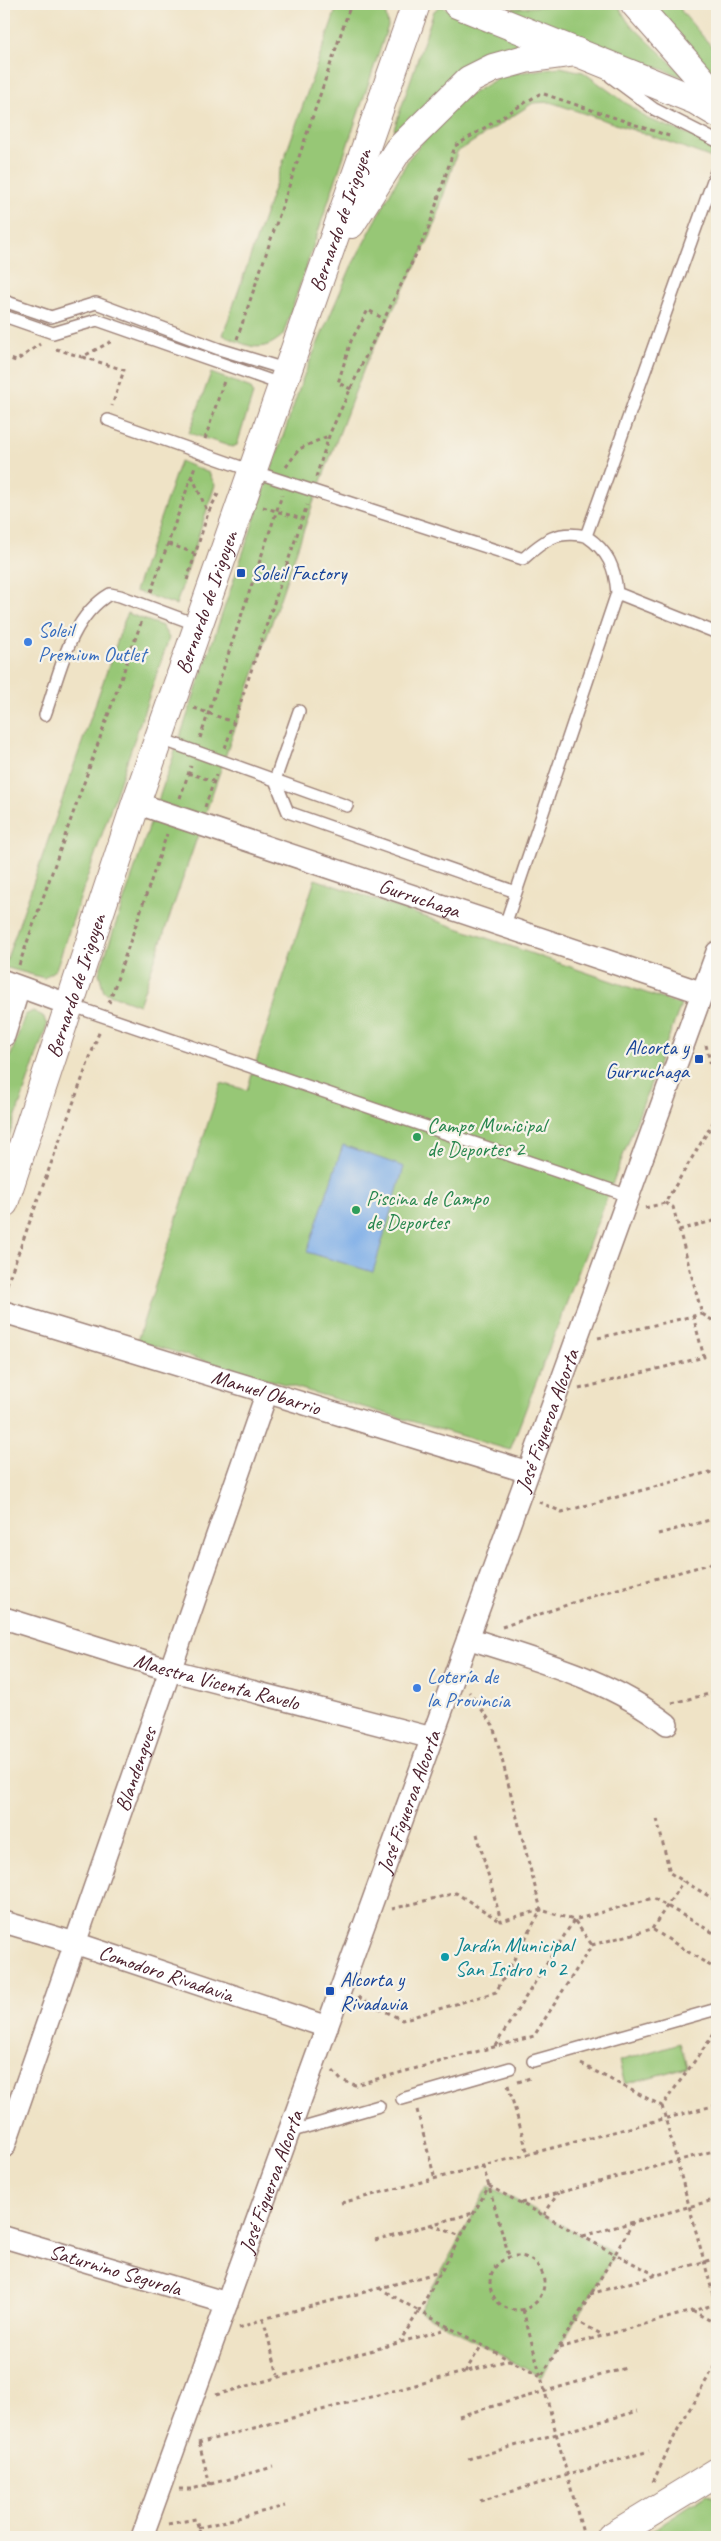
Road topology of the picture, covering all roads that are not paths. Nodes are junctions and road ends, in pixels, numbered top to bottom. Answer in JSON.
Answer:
{"nodes":[{"id":1,"x":416,"y":4,"type":"edge"},
{"id":2,"x":457,"y":4,"type":"edge"},
{"id":3,"x":635,"y":4,"type":"edge"},
{"id":4,"x":578,"y":52,"type":"junction"},
{"id":5,"x":717,"y":97,"type":"edge"},
{"id":6,"x":717,"y":113,"type":"edge"},
{"id":7,"x":717,"y":141,"type":"edge"},
{"id":8,"x":717,"y":169,"type":"edge"},
{"id":9,"x":325,"y":264,"type":"junction"},
{"id":10,"x":4,"y":301,"type":"edge"},
{"id":11,"x":4,"y":316,"type":"edge"},
{"id":12,"x":286,"y":377,"type":"junction"},
{"id":13,"x":108,"y":420,"type":"road end"},
{"id":14,"x":252,"y":471,"type":"junction"},
{"id":15,"x":586,"y":536,"type":"junction"},
{"id":16,"x":617,"y":593,"type":"junction"},
{"id":17,"x":198,"y":625,"type":"junction"},
{"id":18,"x":717,"y":633,"type":"edge"},
{"id":19,"x":299,"y":711,"type":"dead end"},
{"id":20,"x":46,"y":715,"type":"dead end"},
{"id":21,"x":158,"y":738,"type":"junction"},
{"id":22,"x":275,"y":780,"type":"junction"},
{"id":23,"x":136,"y":803,"type":"junction"},
{"id":24,"x":348,"y":806,"type":"dead end"},
{"id":25,"x":516,"y":892,"type":"junction"},
{"id":26,"x":505,"y":925,"type":"junction"},
{"id":27,"x":717,"y":952,"type":"edge"},
{"id":28,"x":12,"y":984,"type":"edge"},
{"id":29,"x":703,"y":993,"type":"junction"},
{"id":30,"x":70,"y":1005,"type":"junction"},
{"id":31,"x":4,"y":1036,"type":"edge"},
{"id":32,"x":4,"y":1203,"type":"edge"},
{"id":33,"x":626,"y":1205,"type":"junction"},
{"id":34,"x":4,"y":1312,"type":"edge"},
{"id":35,"x":267,"y":1392,"type":"junction"},
{"id":36,"x":528,"y":1472,"type":"junction"},
{"id":37,"x":4,"y":1618,"type":"edge"},
{"id":38,"x":468,"y":1638,"type":"junction"},
{"id":39,"x":170,"y":1670,"type":"junction"},
{"id":40,"x":668,"y":1724,"type":"dead end"},
{"id":41,"x":432,"y":1738,"type":"junction"},
{"id":42,"x":4,"y":1922,"type":"edge"},
{"id":43,"x":75,"y":1943,"type":"junction"},
{"id":44,"x":717,"y":2009,"type":"edge"},
{"id":45,"x":324,"y":2035,"type":"junction"},
{"id":46,"x":533,"y":2062,"type":"dead end"},
{"id":47,"x":510,"y":2068,"type":"dead end"},
{"id":48,"x":402,"y":2099,"type":"dead end"},
{"id":49,"x":379,"y":2106,"type":"dead end"},
{"id":50,"x":289,"y":2132,"type":"junction"},
{"id":51,"x":4,"y":2147,"type":"edge"},
{"id":52,"x":4,"y":2237,"type":"edge"},
{"id":53,"x":227,"y":2303,"type":"junction"},
{"id":54,"x":717,"y":2472,"type":"edge"},
{"id":55,"x":143,"y":2533,"type":"edge"},
{"id":56,"x":611,"y":2537,"type":"edge"}],
"edges":[{"from":1,"to":9,"type":"street","name":"Bernardo de Irigoyen"},
{"from":2,"to":4,"type":"street"},
{"from":3,"to":5,"type":"street"},
{"from":4,"to":6,"type":"street"},
{"from":4,"to":7,"type":"lane"},
{"from":4,"to":9,"type":"street"},
{"from":8,"to":15,"type":"lane"},
{"from":9,"to":12,"type":"street","name":"Bernardo de Irigoyen"},
{"from":10,"to":12,"type":"lane"},
{"from":11,"to":12,"type":"lane"},
{"from":12,"to":14,"type":"street","name":"Bernardo de Irigoyen"},
{"from":13,"to":14,"type":"lane"},
{"from":14,"to":15,"type":"lane"},
{"from":14,"to":17,"type":"street","name":"Bernardo de Irigoyen"},
{"from":15,"to":16,"type":"lane"},
{"from":16,"to":18,"type":"lane"},
{"from":16,"to":25,"type":"lane"},
{"from":17,"to":20,"type":"lane"},
{"from":17,"to":21,"type":"street","name":"Bernardo de Irigoyen"},
{"from":19,"to":22,"type":"lane"},
{"from":21,"to":22,"type":"lane"},
{"from":21,"to":23,"type":"street","name":"Bernardo de Irigoyen"},
{"from":22,"to":24,"type":"lane"},
{"from":22,"to":25,"type":"lane"},
{"from":23,"to":26,"type":"street","name":"Gurruchaga"},
{"from":23,"to":30,"type":"street","name":"Bernardo de Irigoyen"},
{"from":25,"to":26,"type":"lane"},
{"from":26,"to":29,"type":"street","name":"Gurruchaga"},
{"from":27,"to":29,"type":"street","name":"José Figueroa Alcorta"},
{"from":28,"to":30,"type":"street"},
{"from":28,"to":31,"type":"street"},
{"from":29,"to":33,"type":"street","name":"José Figueroa Alcorta"},
{"from":30,"to":32,"type":"street","name":"Bernardo de Irigoyen"},
{"from":30,"to":33,"type":"lane"},
{"from":33,"to":36,"type":"street","name":"José Figueroa Alcorta"},
{"from":34,"to":35,"type":"street","name":"Manuel Obarrio"},
{"from":35,"to":36,"type":"street","name":"Manuel Obarrio"},
{"from":35,"to":39,"type":"street","name":"Blandengues"},
{"from":36,"to":38,"type":"street","name":"José Figueroa Alcorta"},
{"from":37,"to":39,"type":"street","name":"Maestra Vicenta Ravelo"},
{"from":38,"to":40,"type":"street"},
{"from":38,"to":41,"type":"street","name":"José Figueroa Alcorta"},
{"from":39,"to":41,"type":"street","name":"Maestra Vicenta Ravelo"},
{"from":39,"to":43,"type":"street","name":"Blandengues"},
{"from":41,"to":45,"type":"street","name":"José Figueroa Alcorta"},
{"from":42,"to":43,"type":"street","name":"Comodoro Rivadavia"},
{"from":43,"to":45,"type":"street","name":"Comodoro Rivadavia"},
{"from":43,"to":51,"type":"street","name":"Blandengues"},
{"from":44,"to":46,"type":"lane"},
{"from":45,"to":50,"type":"street","name":"José Figueroa Alcorta"},
{"from":47,"to":48,"type":"lane"},
{"from":49,"to":50,"type":"lane"},
{"from":50,"to":53,"type":"street","name":"José Figueroa Alcorta"},
{"from":52,"to":53,"type":"street","name":"Saturnino Segurola"},
{"from":53,"to":55,"type":"street","name":"José Figueroa Alcorta"},
{"from":54,"to":56,"type":"street"}]}
